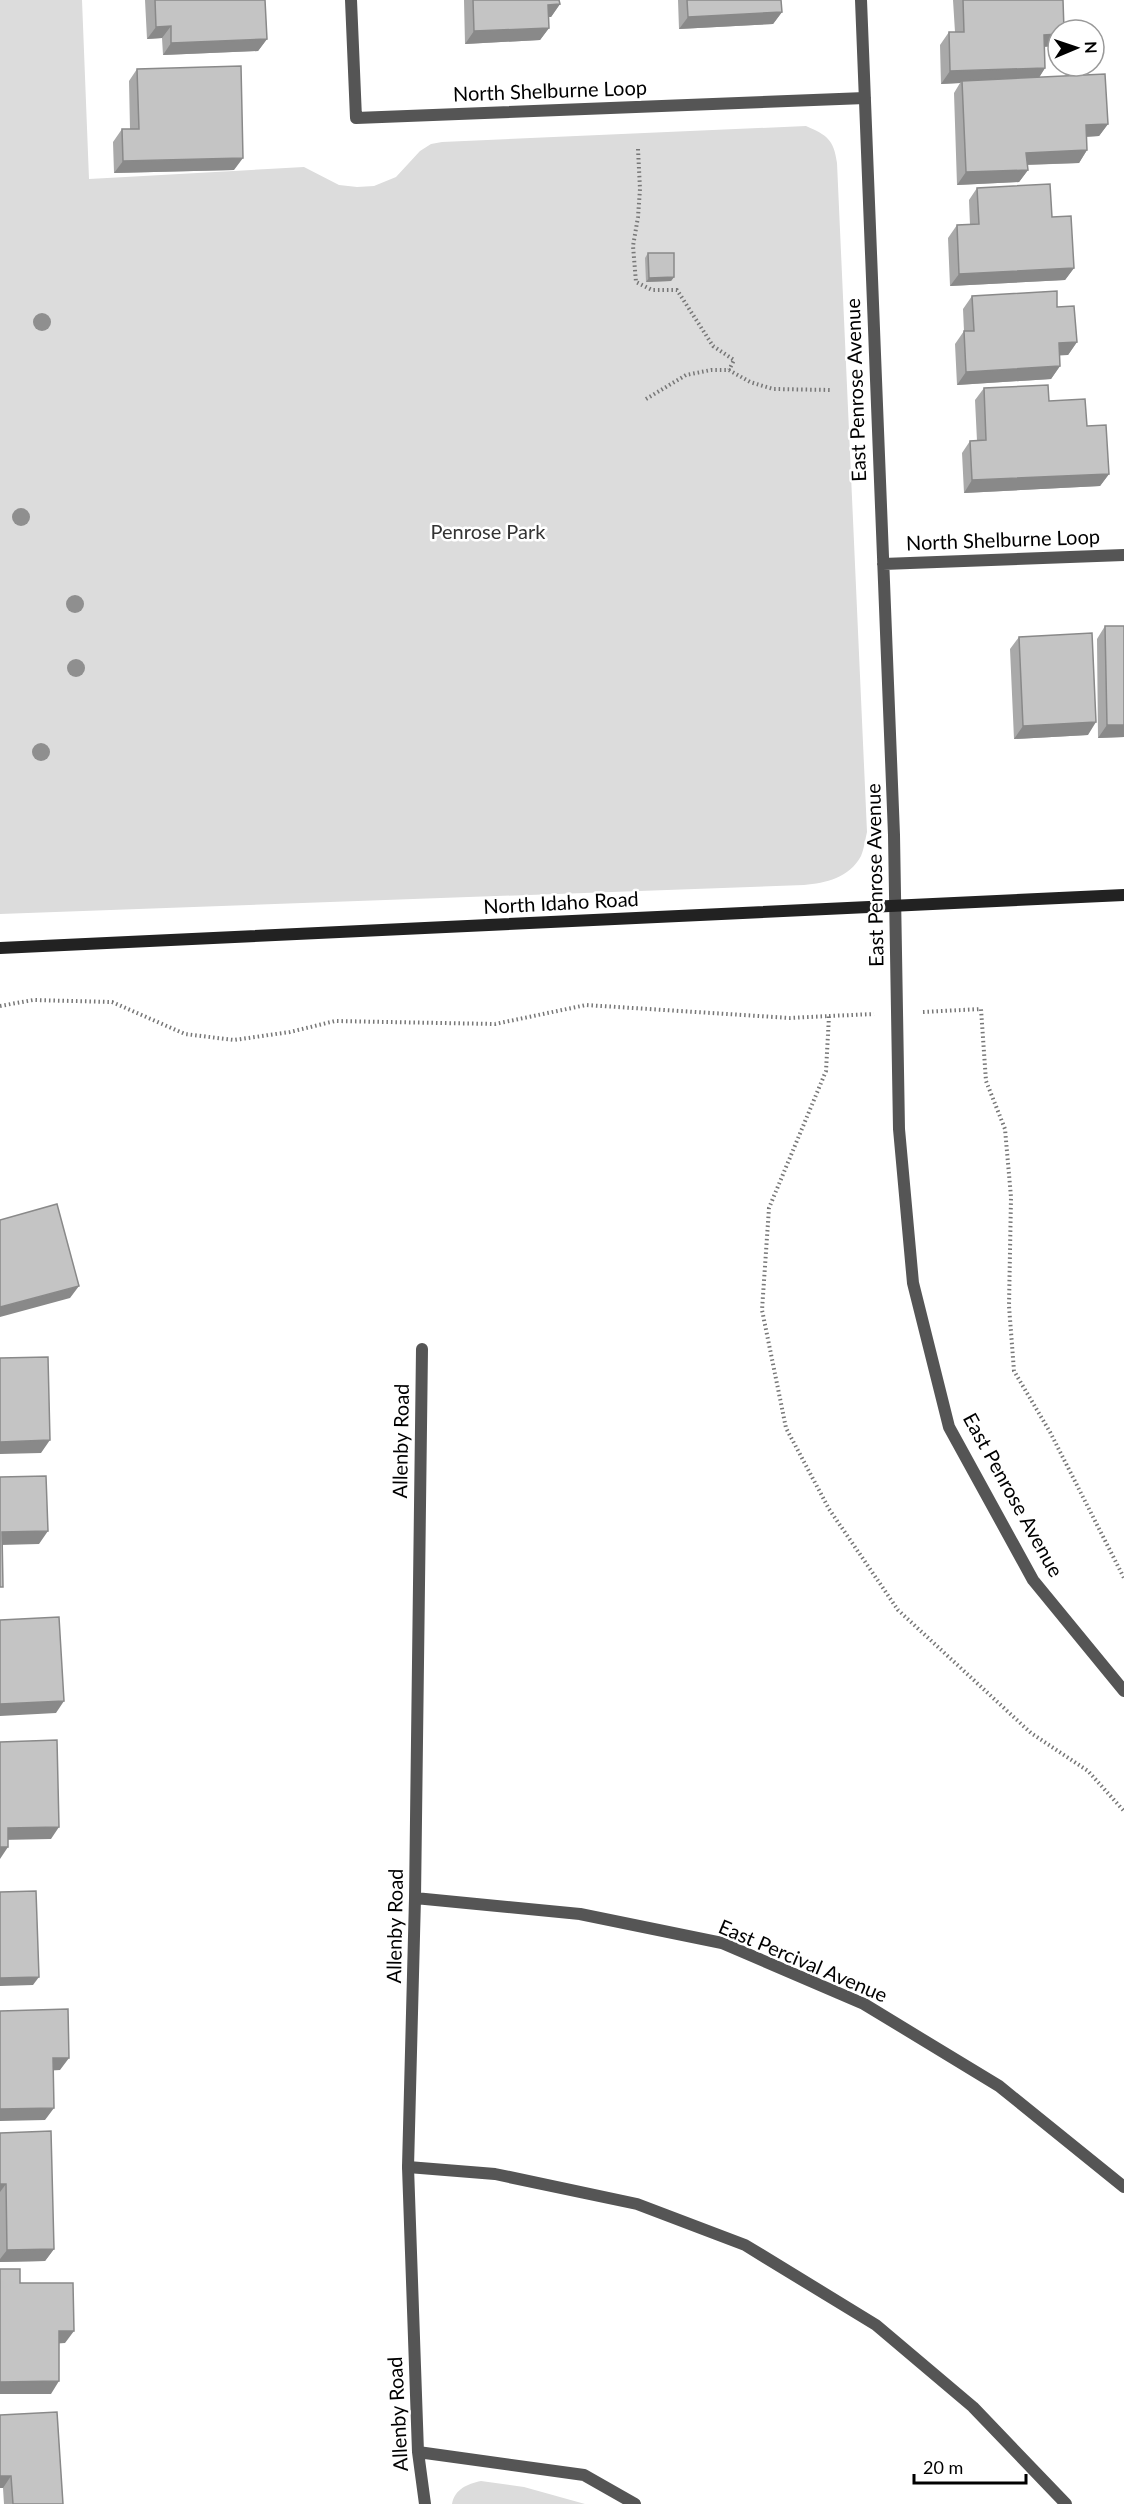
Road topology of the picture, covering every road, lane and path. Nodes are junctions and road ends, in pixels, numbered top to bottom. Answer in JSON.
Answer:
{"nodes":[{"id":1,"x":351,"y":0,"type":"edge"},
{"id":2,"x":861,"y":0,"type":"edge"},
{"id":3,"x":865,"y":98,"type":"junction"},
{"id":4,"x":638,"y":149,"type":"dead end"},
{"id":5,"x":729,"y":370,"type":"junction"},
{"id":6,"x":831,"y":390,"type":"dead end"},
{"id":7,"x":646,"y":399,"type":"dead end"},
{"id":8,"x":1124,"y":555,"type":"edge"},
{"id":9,"x":884,"y":564,"type":"junction"},
{"id":10,"x":1124,"y":895,"type":"edge"},
{"id":11,"x":894,"y":907,"type":"junction"},
{"id":12,"x":0,"y":948,"type":"edge"},
{"id":13,"x":0,"y":1006,"type":"edge"},
{"id":14,"x":981,"y":1009,"type":"dead end"},
{"id":15,"x":422,"y":1349,"type":"dead end"},
{"id":16,"x":1124,"y":1578,"type":"edge"},
{"id":17,"x":1124,"y":1691,"type":"edge"},
{"id":18,"x":1124,"y":1811,"type":"edge"},
{"id":19,"x":415,"y":1898,"type":"junction"},
{"id":20,"x":408,"y":2167,"type":"junction"},
{"id":21,"x":1124,"y":2187,"type":"edge"},
{"id":22,"x":418,"y":2452,"type":"junction"},
{"id":23,"x":425,"y":2504,"type":"edge"},
{"id":24,"x":635,"y":2504,"type":"edge"},
{"id":25,"x":1066,"y":2504,"type":"edge"}],
"edges":[{"from":1,"to":3,"type":"street","name":"North Shelburne Loop"},
{"from":2,"to":3,"type":"street","name":"East Penrose Avenue"},
{"from":3,"to":9,"type":"street","name":"East Penrose Avenue"},
{"from":4,"to":5,"type":"path"},
{"from":5,"to":6,"type":"path"},
{"from":5,"to":7,"type":"path"},
{"from":8,"to":9,"type":"street","name":"North Shelburne Loop"},
{"from":9,"to":11,"type":"street","name":"East Penrose Avenue"},
{"from":10,"to":11,"type":"main road","name":"North Idaho Road"},
{"from":11,"to":12,"type":"main road","name":"North Idaho Road"},
{"from":11,"to":17,"type":"street","name":"East Penrose Avenue"},
{"from":13,"to":18,"type":"path"},
{"from":14,"to":16,"type":"path"},
{"from":15,"to":19,"type":"street","name":"Allenby Road"},
{"from":19,"to":20,"type":"street","name":"Allenby Road"},
{"from":19,"to":21,"type":"street","name":"East Percival Avenue"},
{"from":20,"to":22,"type":"street","name":"Allenby Road"},
{"from":20,"to":25,"type":"street"},
{"from":22,"to":23,"type":"street","name":"Allenby Road"},
{"from":22,"to":24,"type":"street"}]}
